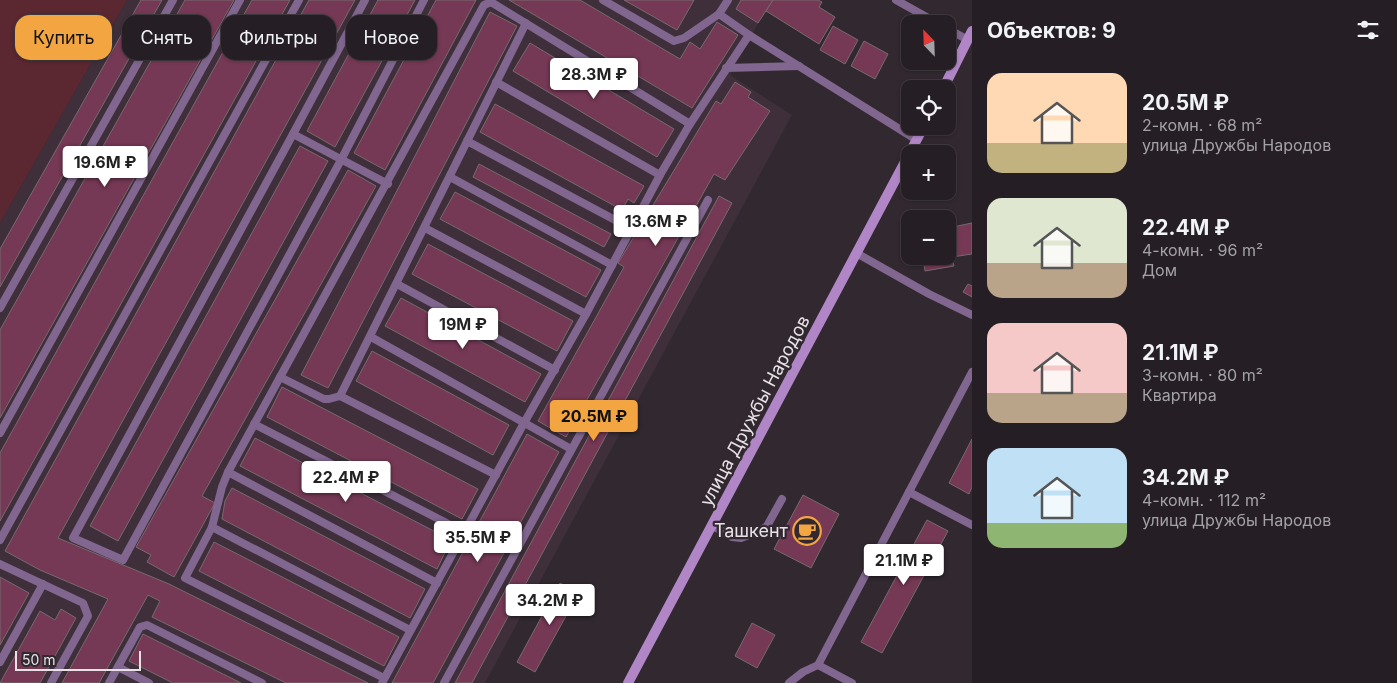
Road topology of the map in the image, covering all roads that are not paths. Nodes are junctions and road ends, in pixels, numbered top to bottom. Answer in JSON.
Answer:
{"nodes":[{"id":1,"x":173,"y":0,"type":"edge"},
{"id":2,"x":240,"y":0,"type":"edge"},
{"id":3,"x":300,"y":0,"type":"edge"},
{"id":4,"x":365,"y":0,"type":"edge"},
{"id":5,"x":424,"y":0,"type":"edge"},
{"id":6,"x":603,"y":0,"type":"edge"},
{"id":7,"x":717,"y":0,"type":"edge"},
{"id":8,"x":896,"y":0,"type":"edge"},
{"id":9,"x":727,"y":2,"type":"edge"},
{"id":10,"x":719,"y":14,"type":"junction"},
{"id":11,"x":923,"y":15,"type":"edge"},
{"id":12,"x":526,"y":23,"type":"junction"},
{"id":13,"x":956,"y":32,"type":"edge"},
{"id":14,"x":749,"y":35,"type":"junction"},
{"id":15,"x":970,"y":36,"type":"edge"},
{"id":16,"x":799,"y":66,"type":"junction"},
{"id":17,"x":726,"y":68,"type":"junction"},
{"id":18,"x":948,"y":80,"type":"edge"},
{"id":19,"x":496,"y":82,"type":"junction"},
{"id":20,"x":690,"y":124,"type":"junction"},
{"id":21,"x":293,"y":134,"type":"junction"},
{"id":22,"x":920,"y":135,"type":"edge"},
{"id":23,"x":917,"y":140,"type":"junction"},
{"id":24,"x":467,"y":141,"type":"junction"},
{"id":25,"x":341,"y":160,"type":"junction"},
{"id":26,"x":660,"y":175,"type":"junction"},
{"id":27,"x":450,"y":178,"type":"junction"},
{"id":28,"x":388,"y":184,"type":"junction"},
{"id":29,"x":708,"y":200,"type":"dead end"},
{"id":30,"x":425,"y":228,"type":"junction"},
{"id":31,"x":630,"y":228,"type":"junction"},
{"id":32,"x":858,"y":254,"type":"junction"},
{"id":33,"x":612,"y":265,"type":"junction"},
{"id":34,"x":397,"y":284,"type":"junction"},
{"id":35,"x":0,"y":308,"type":"edge"},
{"id":36,"x":586,"y":314,"type":"junction"},
{"id":37,"x":972,"y":315,"type":"edge"},
{"id":38,"x":371,"y":337,"type":"junction"},
{"id":39,"x":555,"y":370,"type":"junction"},
{"id":40,"x":972,"y":372,"type":"edge"},
{"id":41,"x":280,"y":377,"type":"junction"},
{"id":42,"x":340,"y":396,"type":"junction"},
{"id":43,"x":524,"y":423,"type":"junction"},
{"id":44,"x":254,"y":424,"type":"junction"},
{"id":45,"x":0,"y":433,"type":"edge"},
{"id":46,"x":571,"y":449,"type":"junction"},
{"id":47,"x":228,"y":472,"type":"junction"},
{"id":48,"x":496,"y":475,"type":"junction"},
{"id":49,"x":909,"y":492,"type":"junction"},
{"id":50,"x":782,"y":499,"type":"dead end"},
{"id":51,"x":972,"y":525,"type":"edge"},
{"id":52,"x":713,"y":526,"type":"junction"},
{"id":53,"x":212,"y":527,"type":"junction"},
{"id":54,"x":464,"y":532,"type":"junction"},
{"id":55,"x":0,"y":540,"type":"edge"},
{"id":56,"x":0,"y":564,"type":"edge"},
{"id":57,"x":436,"y":583,"type":"junction"},
{"id":58,"x":43,"y":584,"type":"junction"},
{"id":59,"x":410,"y":630,"type":"junction"},
{"id":60,"x":0,"y":662,"type":"edge"},
{"id":61,"x":818,"y":665,"type":"junction"},
{"id":62,"x":118,"y":667,"type":"junction"},
{"id":63,"x":383,"y":681,"type":"edge"},
{"id":64,"x":51,"y":683,"type":"edge"},
{"id":65,"x":109,"y":683,"type":"edge"},
{"id":66,"x":149,"y":683,"type":"edge"},
{"id":67,"x":262,"y":683,"type":"edge"},
{"id":68,"x":444,"y":683,"type":"edge"},
{"id":69,"x":628,"y":683,"type":"edge"},
{"id":70,"x":789,"y":683,"type":"edge"},
{"id":71,"x":852,"y":683,"type":"edge"}],
"edges":[{"from":1,"to":35,"type":"lane"},
{"from":2,"to":45,"type":"lane"},
{"from":3,"to":55,"type":"lane"},
{"from":4,"to":21,"type":"lane"},
{"from":5,"to":25,"type":"lane"},
{"from":6,"to":10,"type":"lane"},
{"from":7,"to":9,"type":"lane"},
{"from":8,"to":11,"type":"lane"},
{"from":9,"to":10,"type":"lane"},
{"from":10,"to":14,"type":"lane"},
{"from":12,"to":19,"type":"lane"},
{"from":12,"to":20,"type":"lane"},
{"from":12,"to":28,"type":"lane"},
{"from":13,"to":15,"type":"lane"},
{"from":14,"to":16,"type":"lane"},
{"from":14,"to":17,"type":"lane"},
{"from":15,"to":18,"type":"main road"},
{"from":16,"to":17,"type":"lane"},
{"from":16,"to":23,"type":"lane"},
{"from":17,"to":20,"type":"lane"},
{"from":19,"to":24,"type":"lane"},
{"from":19,"to":26,"type":"lane"},
{"from":20,"to":26,"type":"lane"},
{"from":21,"to":25,"type":"lane"},
{"from":21,"to":25,"type":"lane"},
{"from":22,"to":23,"type":"main road","name":"улица Дружбы Народов"},
{"from":23,"to":32,"type":"main road","name":"улица Дружбы Народов"},
{"from":24,"to":27,"type":"lane"},
{"from":24,"to":31,"type":"lane"},
{"from":25,"to":28,"type":"lane"},
{"from":26,"to":31,"type":"lane"},
{"from":27,"to":30,"type":"lane"},
{"from":27,"to":33,"type":"lane"},
{"from":28,"to":41,"type":"lane"},
{"from":29,"to":46,"type":"lane"},
{"from":30,"to":34,"type":"lane"},
{"from":30,"to":36,"type":"lane"},
{"from":31,"to":33,"type":"lane"},
{"from":32,"to":37,"type":"lane"},
{"from":32,"to":52,"type":"main road","name":"улица Дружбы Народов"},
{"from":33,"to":36,"type":"lane"},
{"from":34,"to":38,"type":"lane"},
{"from":34,"to":39,"type":"lane"},
{"from":36,"to":39,"type":"lane"},
{"from":38,"to":42,"type":"lane"},
{"from":38,"to":43,"type":"lane"},
{"from":39,"to":43,"type":"lane"},
{"from":40,"to":49,"type":"lane"},
{"from":41,"to":42,"type":"lane"},
{"from":41,"to":44,"type":"lane"},
{"from":42,"to":48,"type":"lane"},
{"from":43,"to":46,"type":"lane"},
{"from":43,"to":48,"type":"lane"},
{"from":44,"to":47,"type":"lane"},
{"from":44,"to":54,"type":"lane"},
{"from":46,"to":68,"type":"lane"},
{"from":47,"to":53,"type":"lane"},
{"from":47,"to":57,"type":"lane"},
{"from":48,"to":54,"type":"lane"},
{"from":49,"to":51,"type":"lane"},
{"from":49,"to":61,"type":"lane"},
{"from":50,"to":52,"type":"lane"},
{"from":52,"to":69,"type":"main road","name":"улица Дружбы Народов"},
{"from":53,"to":59,"type":"lane"},
{"from":53,"to":63,"type":"lane"},
{"from":54,"to":57,"type":"lane"},
{"from":56,"to":58,"type":"lane"},
{"from":57,"to":59,"type":"lane"},
{"from":58,"to":60,"type":"lane"},
{"from":58,"to":64,"type":"lane"},
{"from":59,"to":63,"type":"lane"},
{"from":61,"to":70,"type":"lane"},
{"from":61,"to":71,"type":"lane"},
{"from":62,"to":65,"type":"lane"},
{"from":62,"to":66,"type":"lane"},
{"from":62,"to":67,"type":"lane"}]}
